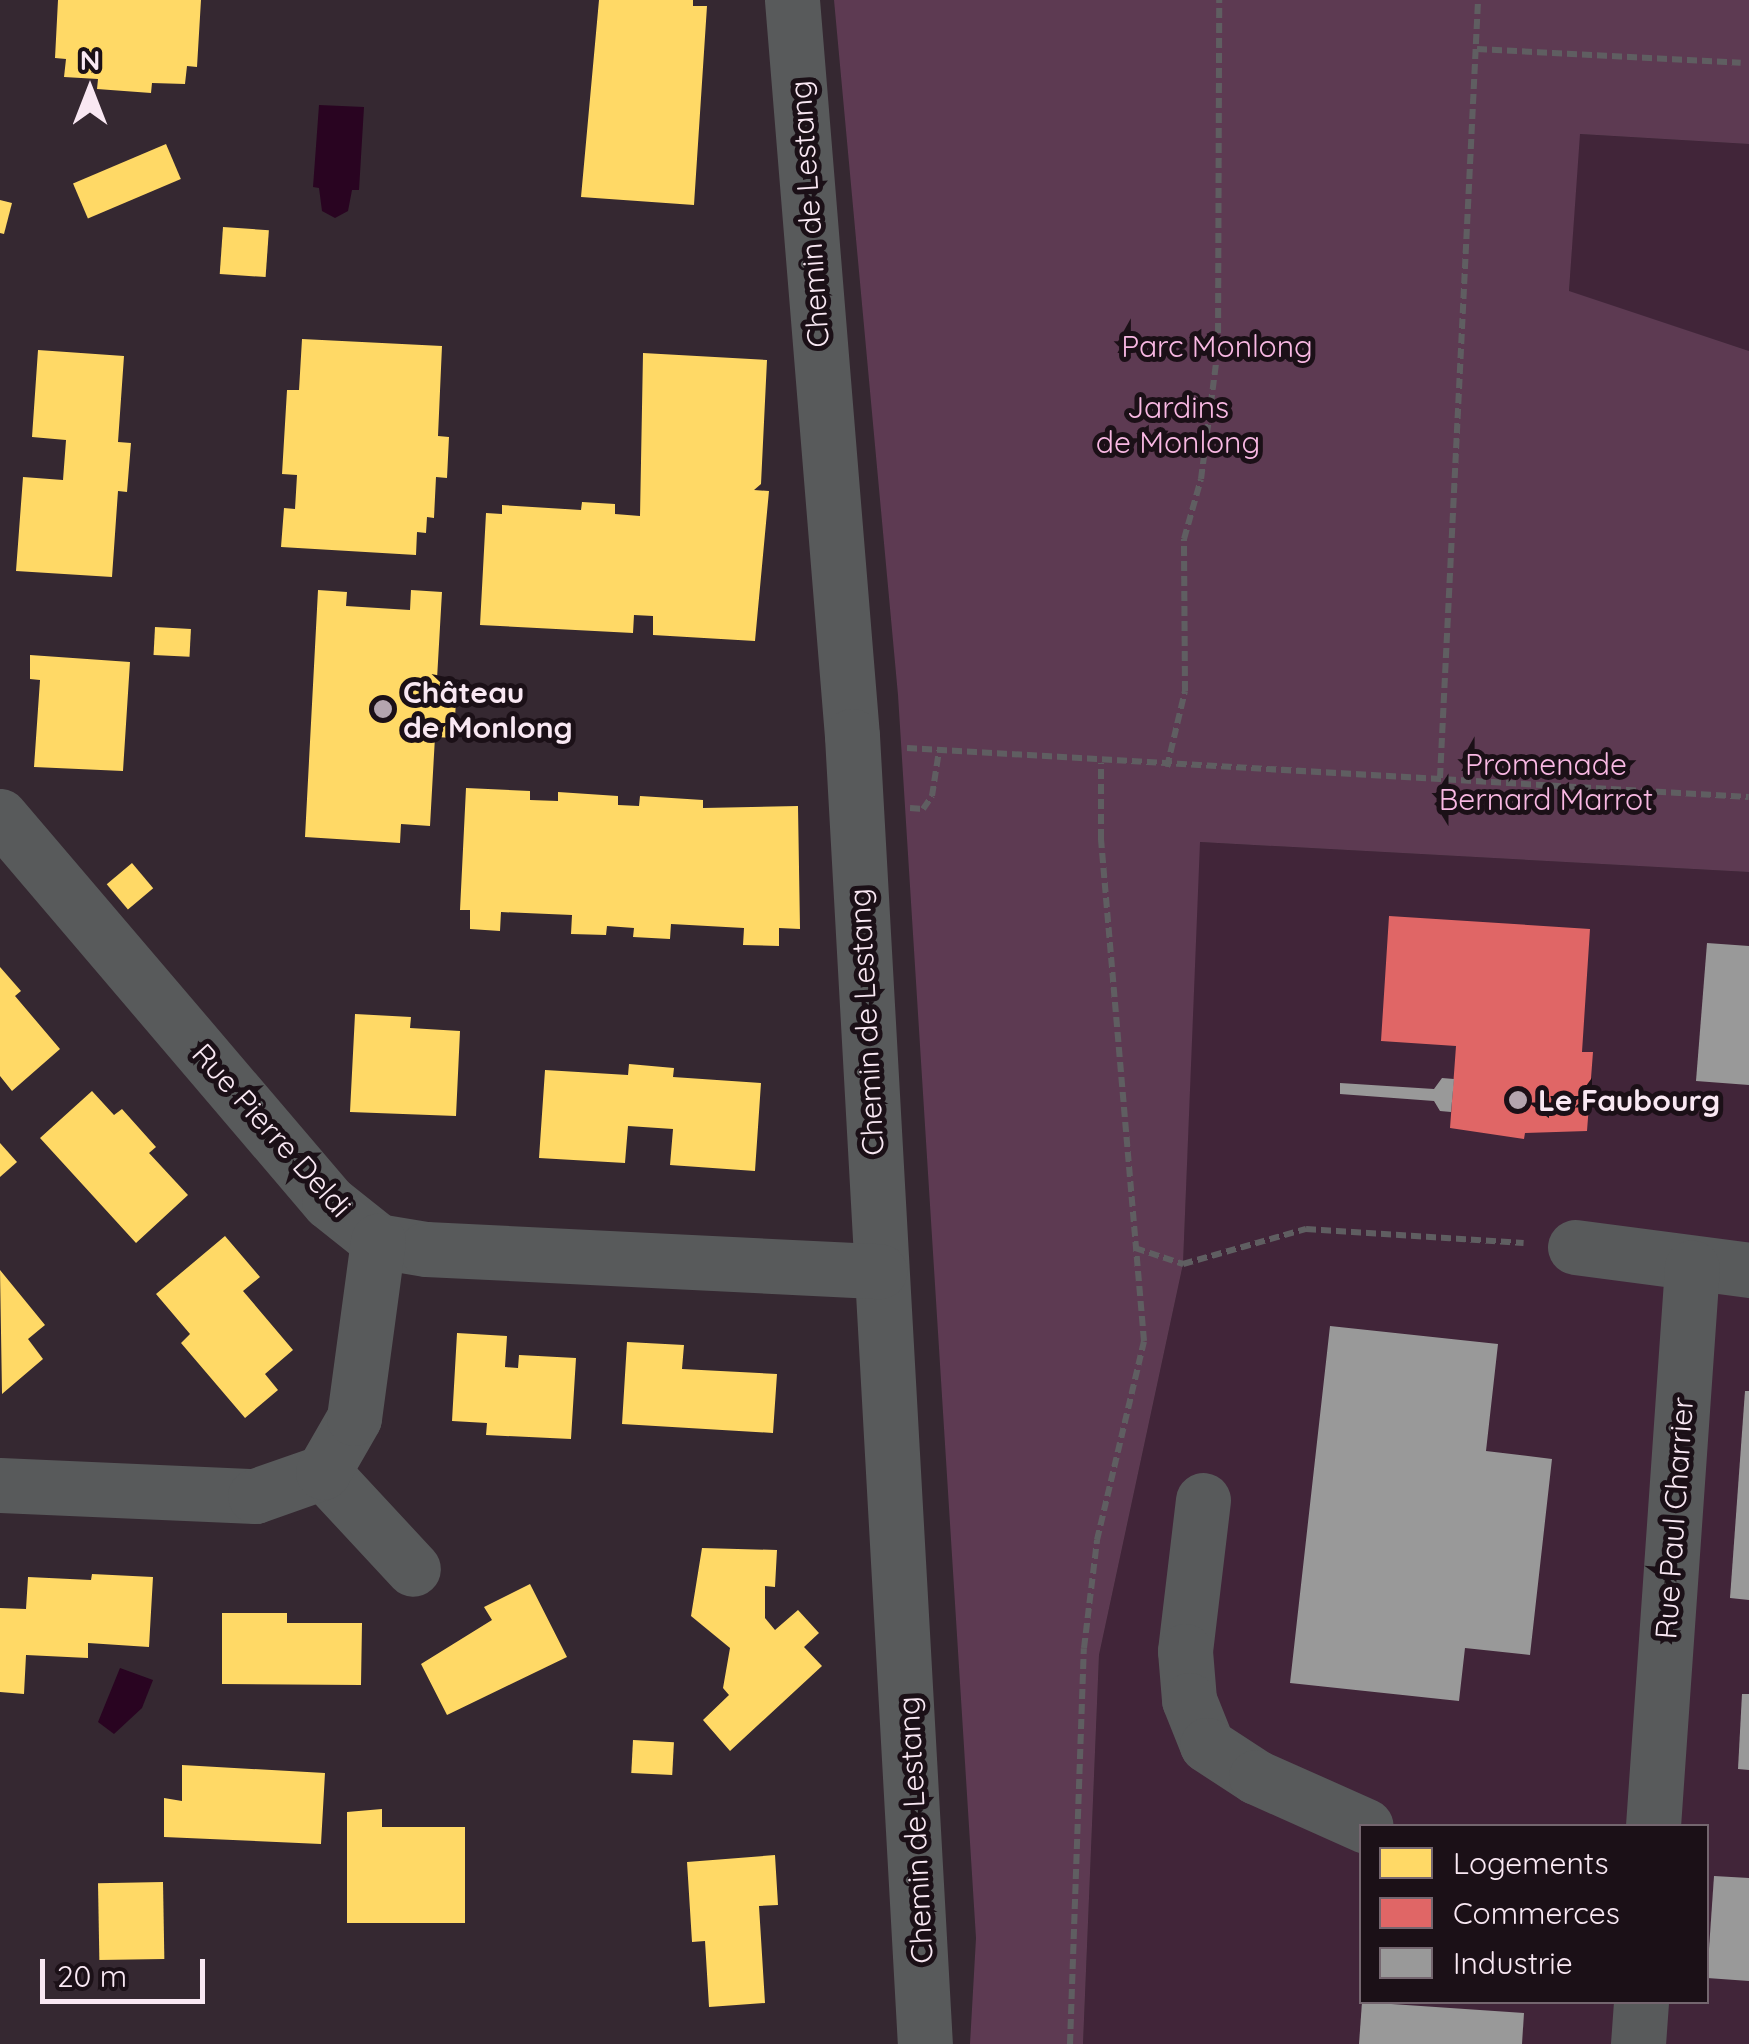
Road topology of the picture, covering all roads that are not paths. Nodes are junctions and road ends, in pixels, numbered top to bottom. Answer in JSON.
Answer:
{"nodes":[{"id":1,"x":792,"y":0,"type":"edge"},
{"id":2,"x":0,"y":816,"type":"edge"},
{"id":3,"x":378,"y":1241,"type":"junction"},
{"id":4,"x":1575,"y":1247,"type":"road end"},
{"id":5,"x":1692,"y":1267,"type":"junction"},
{"id":6,"x":1749,"y":1270,"type":"edge"},
{"id":7,"x":879,"y":1272,"type":"junction"},
{"id":8,"x":324,"y":1472,"type":"junction"},
{"id":9,"x":0,"y":1485,"type":"edge"},
{"id":10,"x":1204,"y":1500,"type":"dead end"},
{"id":11,"x":413,"y":1569,"type":"dead end"},
{"id":12,"x":1362,"y":1824,"type":"edge"},
{"id":13,"x":1653,"y":1824,"type":"edge"},
{"id":14,"x":1641,"y":2004,"type":"edge"},
{"id":15,"x":925,"y":2044,"type":"edge"},
{"id":16,"x":1638,"y":2044,"type":"edge"}],
"edges":[{"from":1,"to":7,"type":"street","name":"Chemin de Lestang"},
{"from":2,"to":3,"type":"street","name":"Rue Pierre Deldi"},
{"from":3,"to":7,"type":"street","name":"Rue Pierre Deldi"},
{"from":3,"to":8,"type":"street"},
{"from":4,"to":5,"type":"street"},
{"from":5,"to":6,"type":"street"},
{"from":5,"to":13,"type":"street","name":"Rue Paul Charrier"},
{"from":7,"to":15,"type":"street","name":"Chemin de Lestang"},
{"from":8,"to":9,"type":"street"},
{"from":8,"to":11,"type":"street"},
{"from":10,"to":12,"type":"street"},
{"from":14,"to":16,"type":"street"}]}
